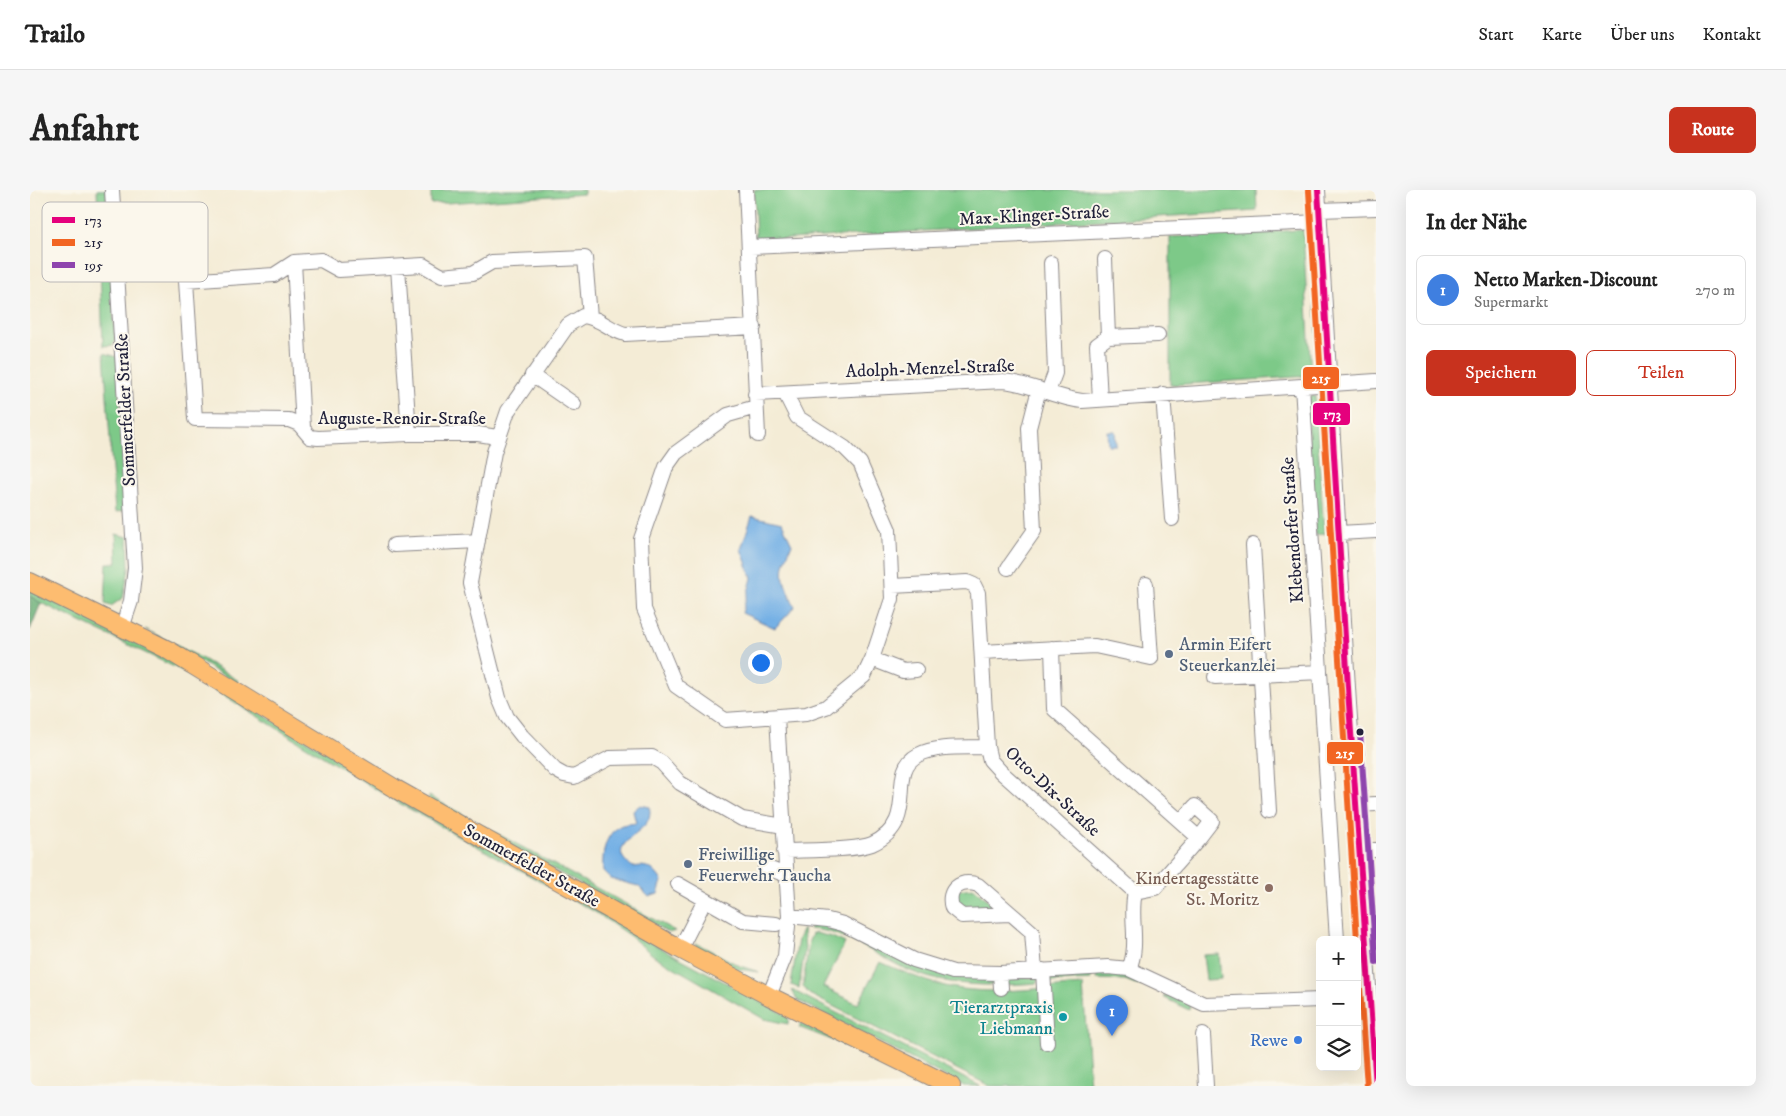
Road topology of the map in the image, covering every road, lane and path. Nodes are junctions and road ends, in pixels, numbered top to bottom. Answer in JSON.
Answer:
{"nodes":[{"id":1,"x":746,"y":190,"type":"edge"},
{"id":2,"x":1318,"y":190,"type":"edge"},
{"id":3,"x":1376,"y":208,"type":"edge"},
{"id":4,"x":1320,"y":216,"type":"junction"},
{"id":5,"x":750,"y":247,"type":"junction"},
{"id":6,"x":1105,"y":259,"type":"dead end"},
{"id":7,"x":294,"y":262,"type":"junction"},
{"id":8,"x":1051,"y":263,"type":"dead end"},
{"id":9,"x":398,"y":267,"type":"junction"},
{"id":10,"x":208,"y":279,"type":"edge"},
{"id":11,"x":117,"y":282,"type":"edge"},
{"id":12,"x":186,"y":282,"type":"edge"},
{"id":13,"x":590,"y":316,"type":"junction"},
{"id":14,"x":754,"y":326,"type":"junction"},
{"id":15,"x":1158,"y":335,"type":"dead end"},
{"id":16,"x":1108,"y":337,"type":"junction"},
{"id":17,"x":532,"y":375,"type":"junction"},
{"id":18,"x":1376,"y":381,"type":"edge"},
{"id":19,"x":1331,"y":383,"type":"junction"},
{"id":20,"x":1302,"y":386,"type":"junction"},
{"id":21,"x":1043,"y":391,"type":"junction"},
{"id":22,"x":785,"y":393,"type":"junction"},
{"id":23,"x":1163,"y":394,"type":"junction"},
{"id":24,"x":756,"y":400,"type":"junction"},
{"id":25,"x":1100,"y":400,"type":"junction"},
{"id":26,"x":574,"y":404,"type":"dead end"},
{"id":27,"x":303,"y":428,"type":"junction"},
{"id":28,"x":408,"y":434,"type":"junction"},
{"id":29,"x":758,"y":434,"type":"dead end"},
{"id":30,"x":497,"y":437,"type":"junction"},
{"id":31,"x":1172,"y":519,"type":"dead end"},
{"id":32,"x":1376,"y":531,"type":"edge"},
{"id":33,"x":1339,"y":533,"type":"junction"},
{"id":34,"x":478,"y":541,"type":"junction"},
{"id":35,"x":394,"y":545,"type":"dead end"},
{"id":36,"x":1253,"y":545,"type":"dead end"},
{"id":37,"x":1008,"y":568,"type":"dead end"},
{"id":38,"x":30,"y":582,"type":"edge"},
{"id":39,"x":1146,"y":584,"type":"dead end"},
{"id":40,"x":892,"y":586,"type":"junction"},
{"id":41,"x":122,"y":628,"type":"junction"},
{"id":42,"x":1052,"y":648,"type":"junction"},
{"id":43,"x":982,"y":652,"type":"junction"},
{"id":44,"x":872,"y":659,"type":"junction"},
{"id":45,"x":916,"y":670,"type":"dead end"},
{"id":46,"x":1320,"y":672,"type":"junction"},
{"id":47,"x":1262,"y":675,"type":"junction"},
{"id":48,"x":1215,"y":677,"type":"dead end"},
{"id":49,"x":776,"y":717,"type":"junction"},
{"id":50,"x":987,"y":747,"type":"junction"},
{"id":51,"x":1376,"y":804,"type":"edge"},
{"id":52,"x":1357,"y":805,"type":"junction"},
{"id":53,"x":1269,"y":812,"type":"dead end"},
{"id":54,"x":1181,"y":822,"type":"junction"},
{"id":55,"x":784,"y":826,"type":"junction"},
{"id":56,"x":1198,"y":838,"type":"junction"},
{"id":57,"x":784,"y":851,"type":"junction"},
{"id":58,"x":765,"y":867,"type":"dead end"},
{"id":59,"x":786,"y":875,"type":"junction"},
{"id":60,"x":678,"y":884,"type":"dead end"},
{"id":61,"x":1135,"y":892,"type":"junction"},
{"id":62,"x":705,"y":900,"type":"junction"},
{"id":63,"x":1010,"y":914,"type":"dead end"},
{"id":64,"x":790,"y":916,"type":"junction"},
{"id":65,"x":776,"y":924,"type":"dead end"},
{"id":66,"x":1337,"y":936,"type":"edge"},
{"id":67,"x":680,"y":949,"type":"junction"},
{"id":68,"x":1130,"y":969,"type":"junction"},
{"id":69,"x":1039,"y":970,"type":"junction"},
{"id":70,"x":1000,"y":973,"type":"junction"},
{"id":71,"x":1001,"y":988,"type":"dead end"},
{"id":72,"x":769,"y":996,"type":"junction"},
{"id":73,"x":1368,"y":997,"type":"edge"},
{"id":74,"x":1316,"y":1000,"type":"edge"},
{"id":75,"x":1203,"y":1035,"type":"dead end"},
{"id":76,"x":1046,"y":1043,"type":"dead end"},
{"id":77,"x":951,"y":1086,"type":"edge"},
{"id":78,"x":1206,"y":1086,"type":"edge"},
{"id":79,"x":1376,"y":1086,"type":"edge"}],
"edges":[{"from":1,"to":5,"type":"street"},
{"from":2,"to":4,"type":"street"},
{"from":3,"to":4,"type":"street","name":"Max-Klinger-Straße"},
{"from":4,"to":5,"type":"street","name":"Max-Klinger-Straße"},
{"from":4,"to":19,"type":"street"},
{"from":5,"to":14,"type":"street"},
{"from":6,"to":16,"type":"street"},
{"from":7,"to":9,"type":"street"},
{"from":7,"to":10,"type":"street","name":"Auguste-Renoir-Straße"},
{"from":7,"to":27,"type":"street"},
{"from":8,"to":21,"type":"street"},
{"from":9,"to":13,"type":"street"},
{"from":9,"to":28,"type":"street"},
{"from":11,"to":41,"type":"street","name":"Sommerfelder Straße"},
{"from":12,"to":27,"type":"street","name":"Auguste-Renoir-Straße"},
{"from":13,"to":14,"type":"street"},
{"from":13,"to":17,"type":"street"},
{"from":14,"to":24,"type":"street"},
{"from":15,"to":16,"type":"street"},
{"from":16,"to":25,"type":"street"},
{"from":17,"to":26,"type":"street"},
{"from":17,"to":30,"type":"street"},
{"from":18,"to":19,"type":"street","name":"Adolph-Menzel-Straße"},
{"from":19,"to":20,"type":"street","name":"Adolph-Menzel-Straße"},
{"from":19,"to":33,"type":"street"},
{"from":20,"to":23,"type":"street","name":"Adolph-Menzel-Straße"},
{"from":20,"to":46,"type":"street","name":"Klebendorfer Straße"},
{"from":21,"to":22,"type":"street","name":"Adolph-Menzel-Straße"},
{"from":21,"to":25,"type":"street","name":"Adolph-Menzel-Straße"},
{"from":21,"to":37,"type":"street"},
{"from":22,"to":24,"type":"street","name":"Adolph-Menzel-Straße"},
{"from":22,"to":40,"type":"street","name":"Adolph-Menzel-Straße"},
{"from":23,"to":25,"type":"street","name":"Adolph-Menzel-Straße"},
{"from":23,"to":31,"type":"street"},
{"from":24,"to":29,"type":"street"},
{"from":24,"to":49,"type":"street","name":"Adolph-Menzel-Straße"},
{"from":27,"to":28,"type":"street","name":"Auguste-Renoir-Straße"},
{"from":28,"to":30,"type":"street","name":"Auguste-Renoir-Straße"},
{"from":30,"to":34,"type":"street"},
{"from":32,"to":33,"type":"street"},
{"from":33,"to":52,"type":"street"},
{"from":34,"to":35,"type":"street"},
{"from":34,"to":55,"type":"street"},
{"from":36,"to":47,"type":"street"},
{"from":38,"to":41,"type":"main road","name":"Sommerfelder Straße"},
{"from":39,"to":42,"type":"street"},
{"from":40,"to":43,"type":"street","name":"Otto-Dix-Straße"},
{"from":40,"to":44,"type":"street","name":"Adolph-Menzel-Straße"},
{"from":41,"to":67,"type":"main road","name":"Sommerfelder Straße"},
{"from":42,"to":43,"type":"street"},
{"from":42,"to":54,"type":"street"},
{"from":43,"to":50,"type":"street","name":"Otto-Dix-Straße"},
{"from":44,"to":45,"type":"street"},
{"from":44,"to":49,"type":"street","name":"Adolph-Menzel-Straße"},
{"from":46,"to":47,"type":"street"},
{"from":46,"to":66,"type":"street","name":"Klebendorfer Straße"},
{"from":47,"to":48,"type":"street"},
{"from":47,"to":53,"type":"street"},
{"from":49,"to":55,"type":"street"},
{"from":50,"to":57,"type":"street"},
{"from":50,"to":61,"type":"street","name":"Otto-Dix-Straße"},
{"from":51,"to":52,"type":"street"},
{"from":52,"to":73,"type":"street"},
{"from":54,"to":56,"type":"street"},
{"from":54,"to":56,"type":"street"},
{"from":55,"to":57,"type":"street"},
{"from":56,"to":61,"type":"street"},
{"from":57,"to":59,"type":"street"},
{"from":58,"to":59,"type":"street"},
{"from":59,"to":64,"type":"street"},
{"from":60,"to":62,"type":"street"},
{"from":61,"to":68,"type":"street"},
{"from":62,"to":65,"type":"street"},
{"from":62,"to":67,"type":"street"},
{"from":63,"to":69,"type":"street"},
{"from":64,"to":70,"type":"street"},
{"from":64,"to":72,"type":"street"},
{"from":67,"to":72,"type":"main road","name":"Sommerfelder Straße"},
{"from":68,"to":69,"type":"street"},
{"from":68,"to":74,"type":"street"},
{"from":69,"to":70,"type":"street"},
{"from":69,"to":76,"type":"street"},
{"from":70,"to":71,"type":"street"},
{"from":72,"to":77,"type":"main road","name":"Sommerfelder Straße"},
{"from":73,"to":79,"type":"street"},
{"from":75,"to":78,"type":"street"}]}
